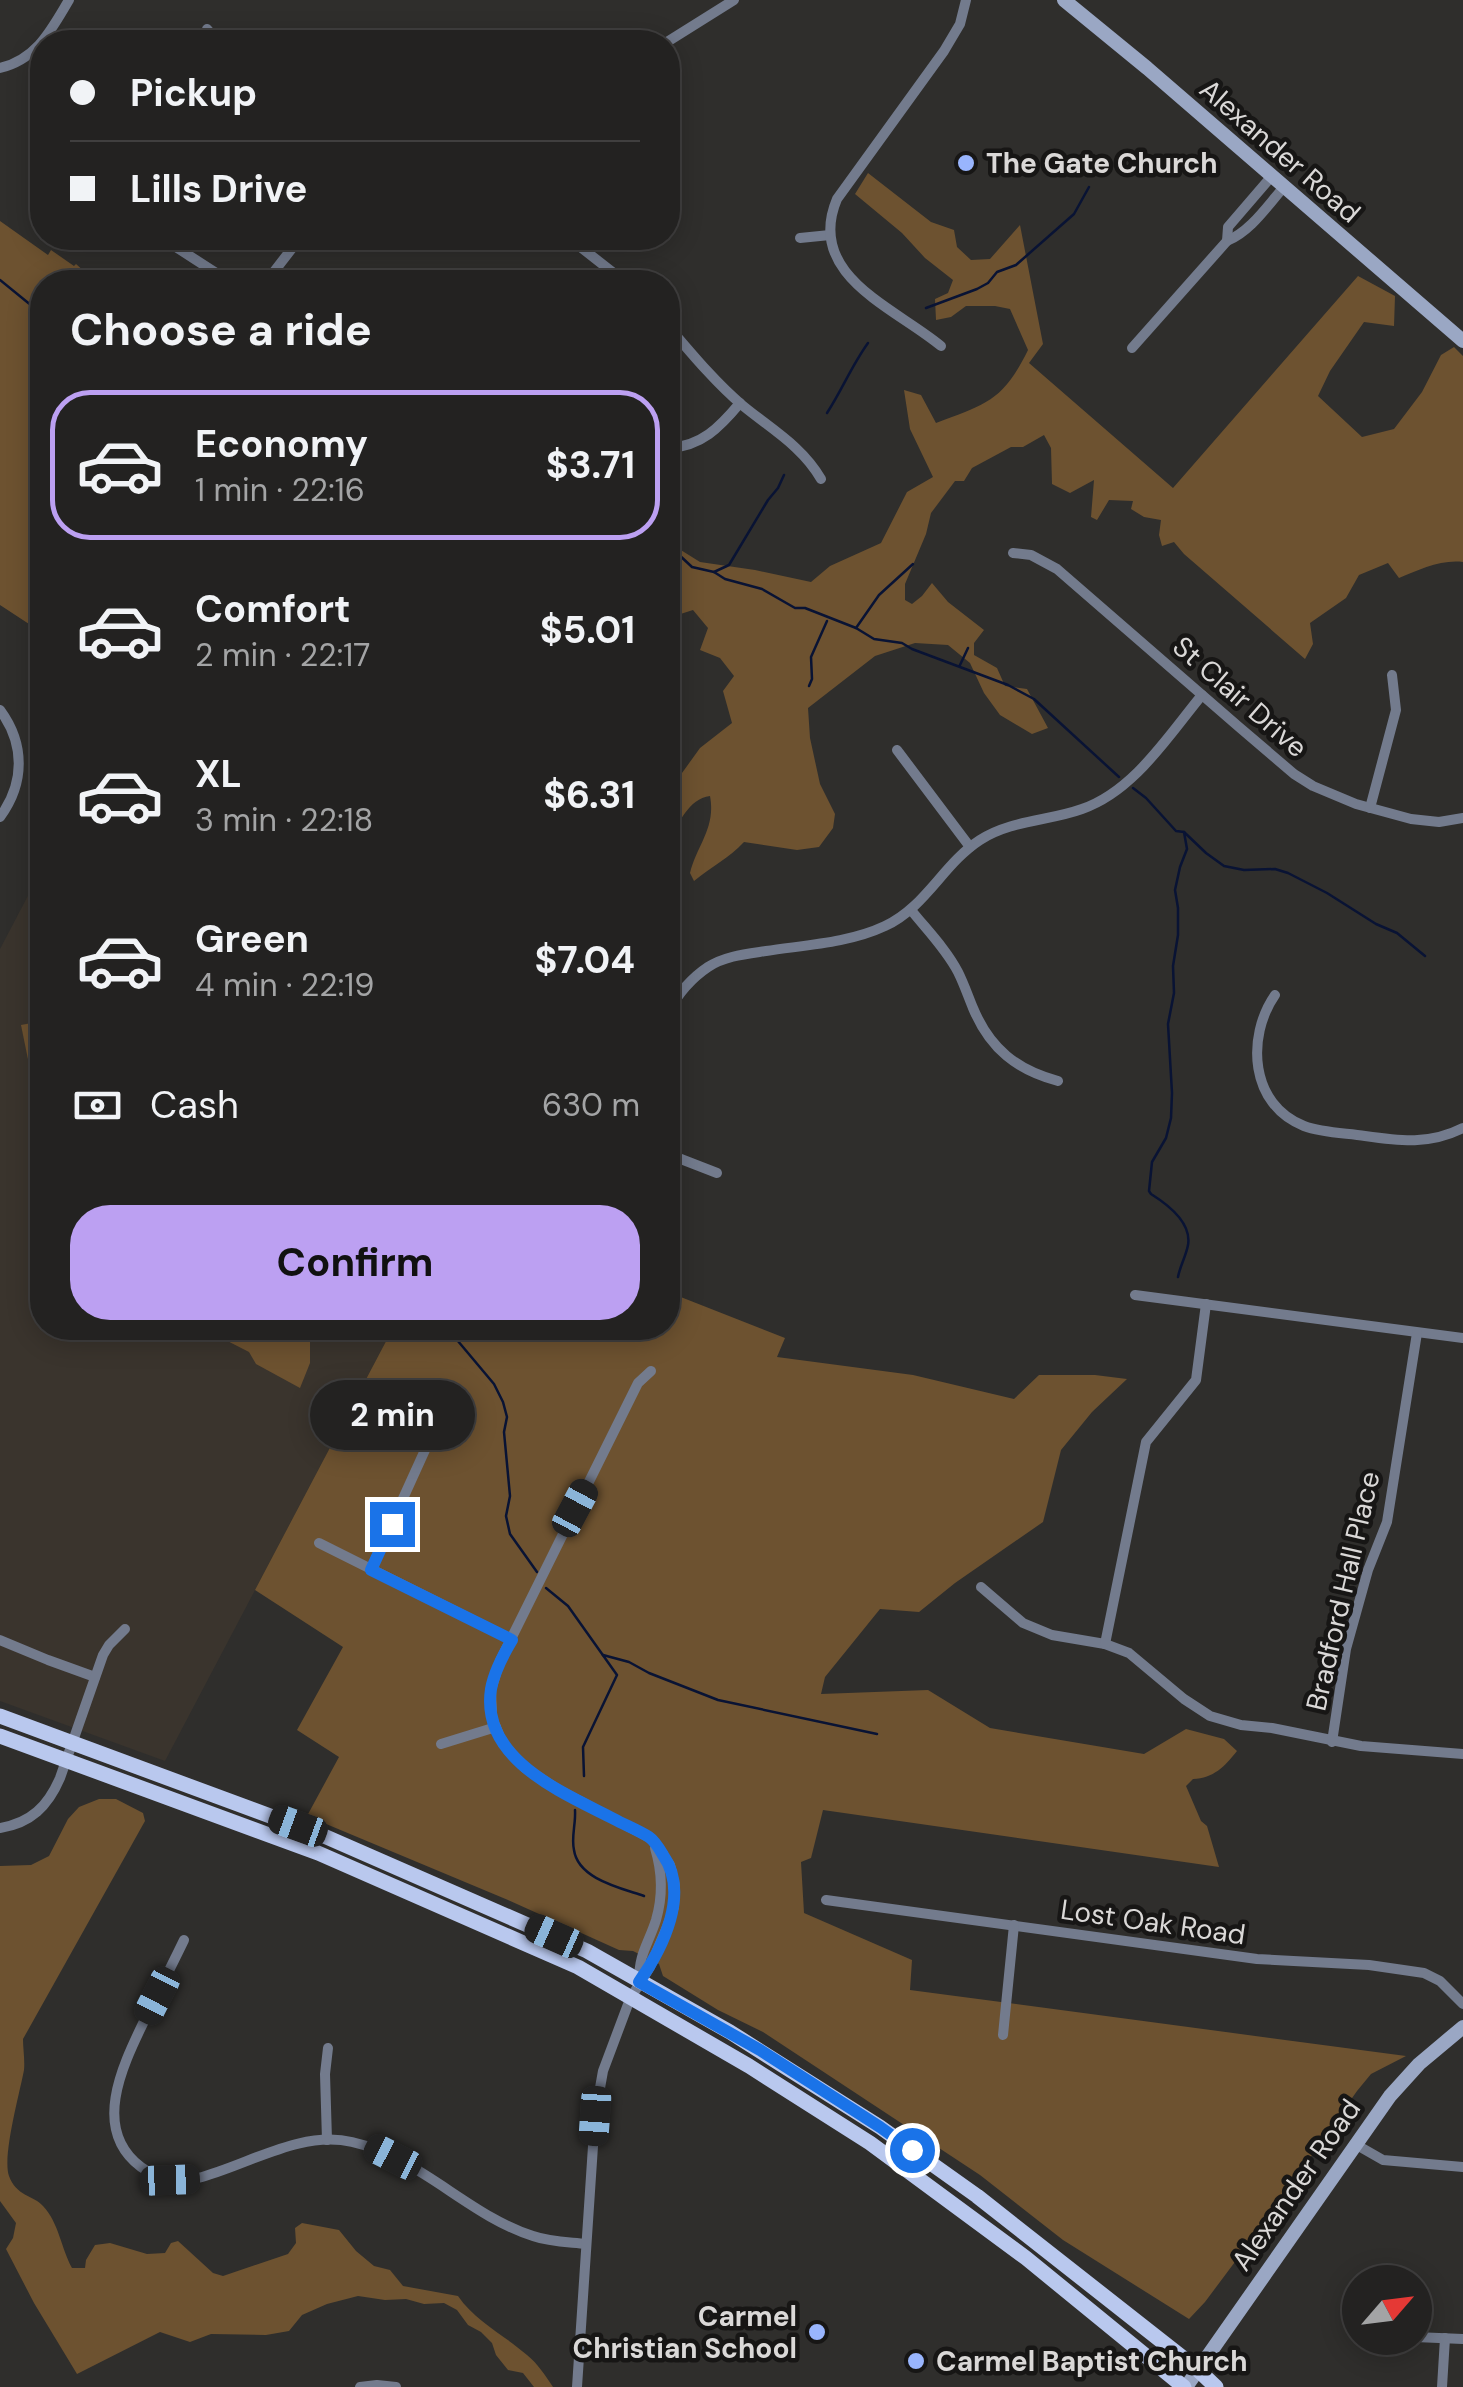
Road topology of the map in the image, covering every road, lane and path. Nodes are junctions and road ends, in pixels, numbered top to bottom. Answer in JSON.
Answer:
{"nodes":[{"id":1,"x":69,"y":0,"type":"edge"},
{"id":2,"x":734,"y":0,"type":"edge"},
{"id":3,"x":966,"y":0,"type":"edge"},
{"id":4,"x":1066,"y":1,"type":"edge"},
{"id":5,"x":50,"y":30,"type":"edge"},
{"id":6,"x":680,"y":34,"type":"edge"},
{"id":7,"x":30,"y":54,"type":"edge"},
{"id":8,"x":0,"y":68,"type":"edge"},
{"id":9,"x":1272,"y":177,"type":"junction"},
{"id":10,"x":1284,"y":187,"type":"junction"},
{"id":11,"x":830,"y":235,"type":"junction"},
{"id":12,"x":800,"y":238,"type":"dead end"},
{"id":13,"x":1227,"y":241,"type":"junction"},
{"id":14,"x":181,"y":250,"type":"edge"},
{"id":15,"x":291,"y":250,"type":"edge"},
{"id":16,"x":584,"y":250,"type":"edge"},
{"id":17,"x":211,"y":270,"type":"edge"},
{"id":18,"x":275,"y":270,"type":"edge"},
{"id":19,"x":610,"y":270,"type":"edge"},
{"id":20,"x":680,"y":339,"type":"edge"},
{"id":21,"x":1463,"y":342,"type":"edge"},
{"id":22,"x":941,"y":346,"type":"dead end"},
{"id":23,"x":1132,"y":348,"type":"dead end"},
{"id":24,"x":740,"y":404,"type":"junction"},
{"id":25,"x":680,"y":446,"type":"edge"},
{"id":26,"x":822,"y":479,"type":"dead end"},
{"id":27,"x":1013,"y":553,"type":"dead end"},
{"id":28,"x":1392,"y":674,"type":"dead end"},
{"id":29,"x":1202,"y":696,"type":"junction"},
{"id":30,"x":0,"y":710,"type":"edge"},
{"id":31,"x":898,"y":750,"type":"dead end"},
{"id":32,"x":1370,"y":808,"type":"junction"},
{"id":33,"x":0,"y":817,"type":"edge"},
{"id":34,"x":1463,"y":818,"type":"edge"},
{"id":35,"x":970,"y":847,"type":"junction"},
{"id":36,"x":910,"y":910,"type":"junction"},
{"id":37,"x":680,"y":992,"type":"edge"},
{"id":38,"x":1275,"y":994,"type":"dead end"},
{"id":39,"x":1058,"y":1081,"type":"dead end"},
{"id":40,"x":1463,"y":1128,"type":"edge"},
{"id":41,"x":680,"y":1159,"type":"edge"},
{"id":42,"x":717,"y":1173,"type":"dead end"},
{"id":43,"x":1135,"y":1295,"type":"dead end"},
{"id":44,"x":1206,"y":1304,"type":"junction"},
{"id":45,"x":1417,"y":1333,"type":"junction"},
{"id":46,"x":1463,"y":1338,"type":"edge"},
{"id":47,"x":651,"y":1372,"type":"dead end"},
{"id":48,"x":450,"y":1395,"type":"dead end"},
{"id":49,"x":319,"y":1543,"type":"dead end"},
{"id":50,"x":371,"y":1570,"type":"junction"},
{"id":51,"x":981,"y":1587,"type":"dead end"},
{"id":52,"x":125,"y":1629,"type":"dead end"},
{"id":53,"x":0,"y":1640,"type":"edge"},
{"id":54,"x":512,"y":1640,"type":"junction"},
{"id":55,"x":1105,"y":1644,"type":"junction"},
{"id":56,"x":95,"y":1677,"type":"junction"},
{"id":57,"x":0,"y":1716,"type":"edge"},
{"id":58,"x":496,"y":1728,"type":"junction"},
{"id":59,"x":0,"y":1736,"type":"edge"},
{"id":60,"x":1332,"y":1742,"type":"junction"},
{"id":61,"x":441,"y":1744,"type":"dead end"},
{"id":62,"x":69,"y":1752,"type":"junction"},
{"id":63,"x":1463,"y":1754,"type":"edge"},
{"id":64,"x":0,"y":1828,"type":"edge"},
{"id":65,"x":826,"y":1900,"type":"dead end"},
{"id":66,"x":1014,"y":1925,"type":"junction"},
{"id":67,"x":184,"y":1940,"type":"dead end"},
{"id":68,"x":639,"y":1982,"type":"junction"},
{"id":69,"x":630,"y":1999,"type":"junction"},
{"id":70,"x":1463,"y":2004,"type":"edge"},
{"id":71,"x":1458,"y":2031,"type":"edge"},
{"id":72,"x":1003,"y":2035,"type":"dead end"},
{"id":73,"x":328,"y":2048,"type":"dead end"},
{"id":74,"x":1463,"y":2048,"type":"edge"},
{"id":75,"x":327,"y":2140,"type":"junction"},
{"id":76,"x":1356,"y":2144,"type":"junction"},
{"id":77,"x":1463,"y":2168,"type":"edge"},
{"id":78,"x":586,"y":2244,"type":"junction"},
{"id":79,"x":1432,"y":2338,"type":"edge"},
{"id":80,"x":1445,"y":2338,"type":"junction"},
{"id":81,"x":1463,"y":2339,"type":"edge"},
{"id":82,"x":1198,"y":2369,"type":"junction"},
{"id":83,"x":360,"y":2387,"type":"edge"},
{"id":84,"x":396,"y":2387,"type":"edge"},
{"id":85,"x":577,"y":2387,"type":"edge"},
{"id":86,"x":1185,"y":2387,"type":"edge"},
{"id":87,"x":1216,"y":2387,"type":"edge"},
{"id":88,"x":1442,"y":2387,"type":"edge"}],
"edges":[{"from":1,"to":5,"type":"street"},
{"from":2,"to":6,"type":"street"},
{"from":3,"to":11,"type":"street"},
{"from":4,"to":9,"type":"street","name":"Alexander Road"},
{"from":7,"to":8,"type":"street"},
{"from":9,"to":10,"type":"street","name":"Alexander Road"},
{"from":9,"to":13,"type":"street"},
{"from":10,"to":13,"type":"street"},
{"from":10,"to":21,"type":"street","name":"Alexander Road"},
{"from":11,"to":12,"type":"street"},
{"from":11,"to":22,"type":"street"},
{"from":13,"to":23,"type":"street"},
{"from":14,"to":17,"type":"street"},
{"from":15,"to":18,"type":"street"},
{"from":16,"to":19,"type":"street"},
{"from":20,"to":24,"type":"street"},
{"from":24,"to":25,"type":"street"},
{"from":24,"to":26,"type":"street"},
{"from":27,"to":29,"type":"street","name":"St Clair Drive"},
{"from":28,"to":32,"type":"street"},
{"from":29,"to":32,"type":"street","name":"St Clair Drive"},
{"from":29,"to":35,"type":"street"},
{"from":30,"to":33,"type":"street"},
{"from":31,"to":35,"type":"street"},
{"from":32,"to":34,"type":"street","name":"St Clair Drive"},
{"from":35,"to":36,"type":"street"},
{"from":36,"to":37,"type":"street"},
{"from":36,"to":39,"type":"street"},
{"from":38,"to":40,"type":"street"},
{"from":41,"to":42,"type":"street"},
{"from":43,"to":44,"type":"street"},
{"from":44,"to":45,"type":"street"},
{"from":44,"to":55,"type":"street"},
{"from":45,"to":46,"type":"street"},
{"from":45,"to":60,"type":"street","name":"Bradford Hall Place"},
{"from":47,"to":54,"type":"street"},
{"from":48,"to":50,"type":"street"},
{"from":49,"to":50,"type":"street"},
{"from":50,"to":54,"type":"street"},
{"from":51,"to":55,"type":"street"},
{"from":52,"to":56,"type":"street"},
{"from":53,"to":56,"type":"street"},
{"from":54,"to":58,"type":"street"},
{"from":55,"to":60,"type":"street"},
{"from":56,"to":62,"type":"street"},
{"from":57,"to":62,"type":"main road"},
{"from":58,"to":61,"type":"street"},
{"from":58,"to":68,"type":"street"},
{"from":59,"to":62,"type":"main road"},
{"from":60,"to":63,"type":"street"},
{"from":62,"to":64,"type":"street"},
{"from":62,"to":68,"type":"main road"},
{"from":62,"to":69,"type":"main road"},
{"from":65,"to":66,"type":"street","name":"Lost Oak Road"},
{"from":66,"to":70,"type":"street","name":"Lost Oak Road"},
{"from":66,"to":72,"type":"street"},
{"from":67,"to":75,"type":"street"},
{"from":68,"to":69,"type":"street"},
{"from":68,"to":82,"type":"main road"},
{"from":69,"to":78,"type":"street"},
{"from":69,"to":86,"type":"main road"},
{"from":71,"to":74,"type":"street"},
{"from":71,"to":76,"type":"street","name":"Alexander Road"},
{"from":73,"to":75,"type":"street"},
{"from":75,"to":78,"type":"street"},
{"from":76,"to":77,"type":"street"},
{"from":76,"to":82,"type":"street","name":"Alexander Road"},
{"from":78,"to":85,"type":"street"},
{"from":79,"to":80,"type":"street"},
{"from":80,"to":81,"type":"street"},
{"from":80,"to":88,"type":"street"},
{"from":82,"to":86,"type":"street","name":"Alexander Road"},
{"from":82,"to":87,"type":"main road"},
{"from":83,"to":84,"type":"street"}]}
